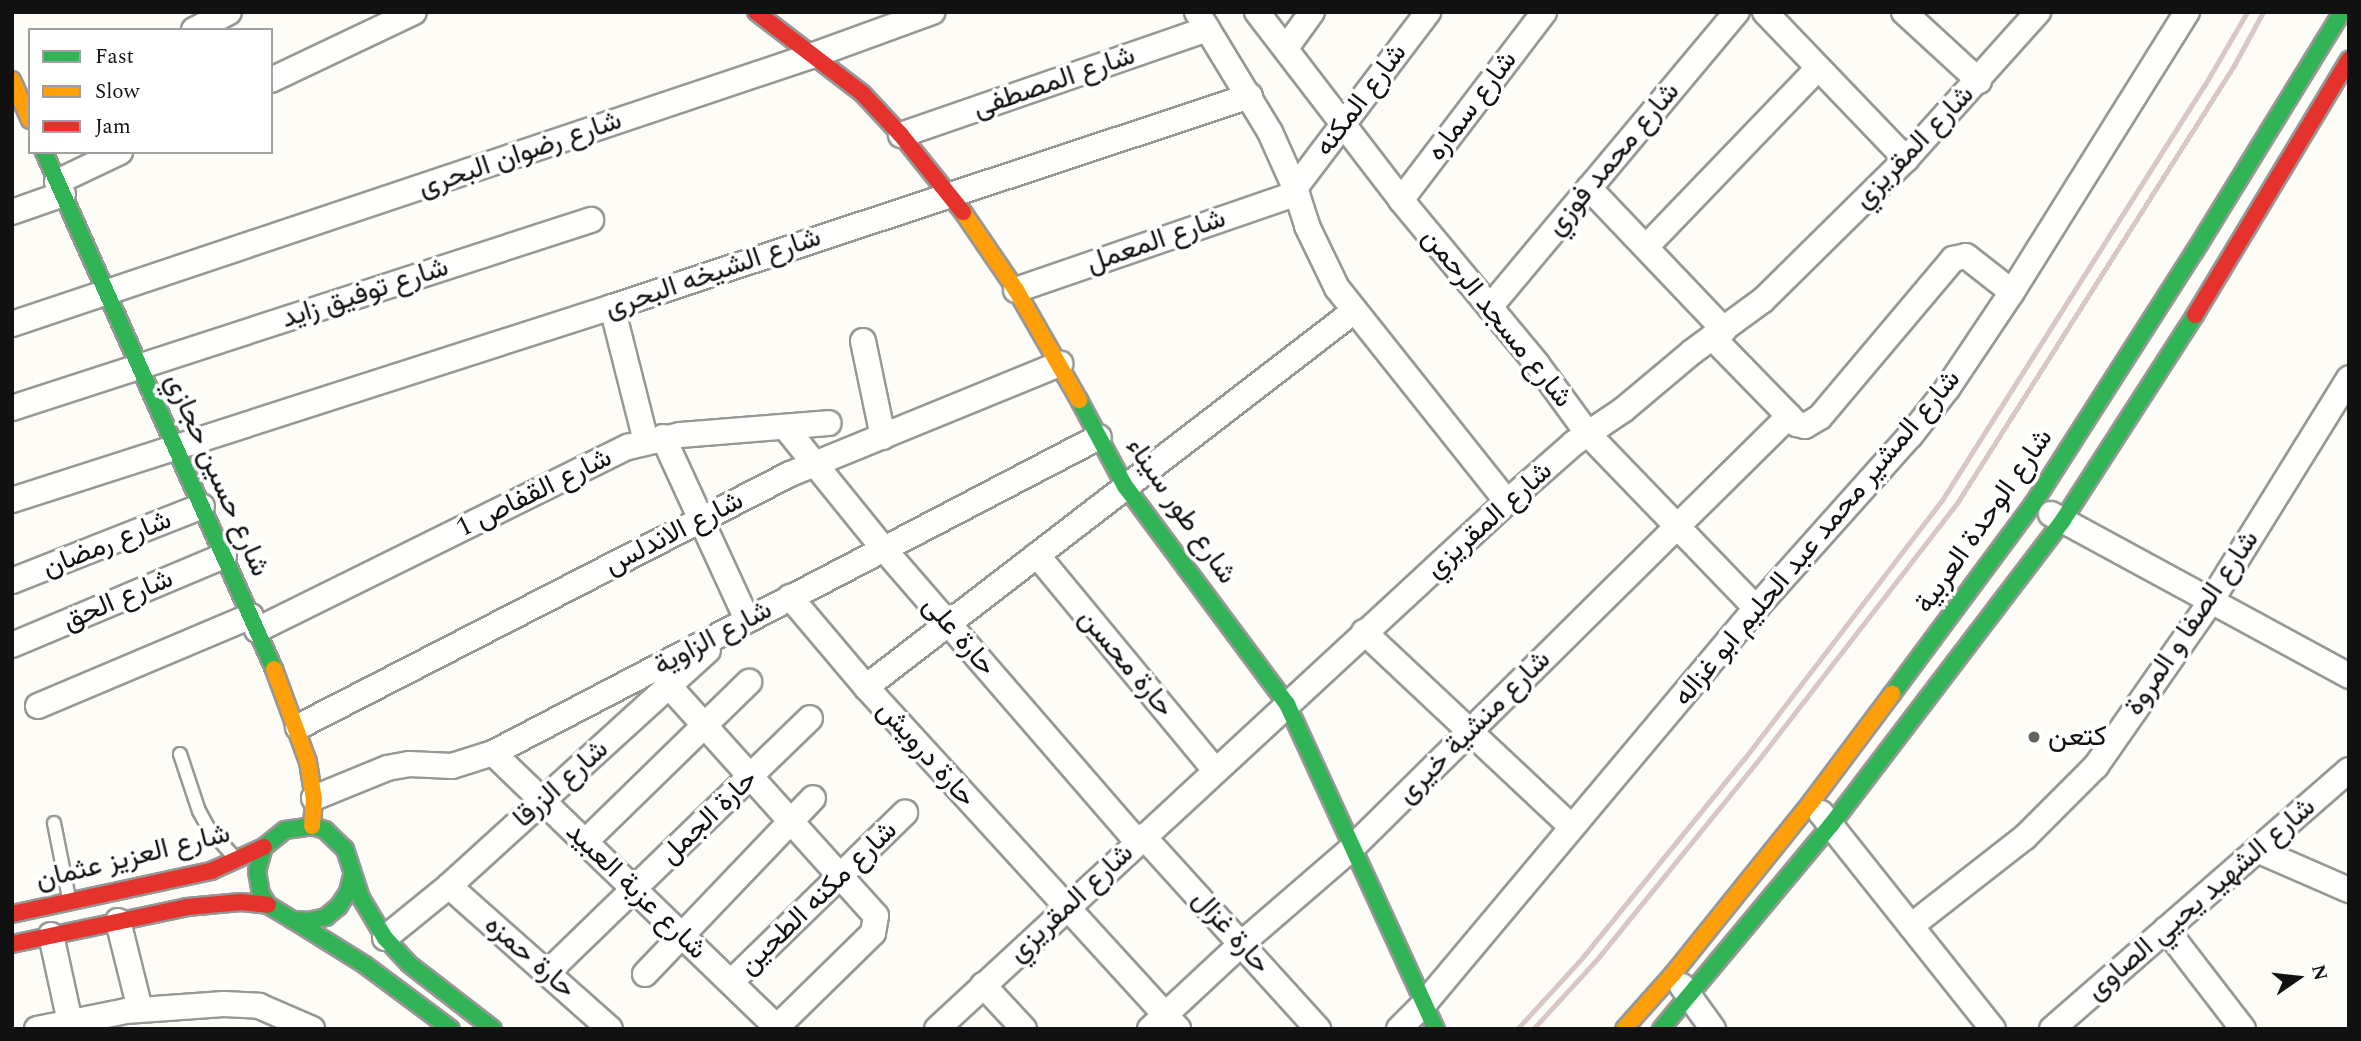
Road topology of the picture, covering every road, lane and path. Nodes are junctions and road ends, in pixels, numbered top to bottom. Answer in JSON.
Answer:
{"nodes":[{"id":1,"x":229,"y":12,"type":"edge"},
{"id":2,"x":414,"y":12,"type":"edge"},
{"id":3,"x":756,"y":12,"type":"edge"},
{"id":4,"x":932,"y":12,"type":"edge"},
{"id":5,"x":1257,"y":12,"type":"edge"},
{"id":6,"x":1312,"y":12,"type":"edge"},
{"id":7,"x":1428,"y":12,"type":"edge"},
{"id":8,"x":1544,"y":12,"type":"edge"},
{"id":9,"x":1737,"y":12,"type":"edge"},
{"id":10,"x":1765,"y":12,"type":"edge"},
{"id":11,"x":1904,"y":12,"type":"edge"},
{"id":12,"x":2187,"y":12,"type":"edge"},
{"id":13,"x":2342,"y":12,"type":"edge"},
{"id":14,"x":2037,"y":13,"type":"edge"},
{"id":15,"x":1202,"y":21,"type":"edge"},
{"id":16,"x":198,"y":28,"type":"edge"},
{"id":17,"x":1286,"y":48,"type":"junction"},
{"id":18,"x":814,"y":55,"type":"junction"},
{"id":19,"x":2349,"y":60,"type":"edge"},
{"id":20,"x":1818,"y":68,"type":"junction"},
{"id":21,"x":273,"y":79,"type":"edge"},
{"id":22,"x":12,"y":80,"type":"edge"},
{"id":23,"x":1979,"y":81,"type":"junction"},
{"id":24,"x":1250,"y":96,"type":"junction"},
{"id":25,"x":28,"y":114,"type":"edge"},
{"id":26,"x":1343,"y":126,"type":"junction"},
{"id":27,"x":901,"y":135,"type":"junction"},
{"id":28,"x":45,"y":154,"type":"edge"},
{"id":29,"x":117,"y":154,"type":"edge"},
{"id":30,"x":1906,"y":159,"type":"junction"},
{"id":31,"x":60,"y":188,"type":"junction"},
{"id":32,"x":1589,"y":188,"type":"junction"},
{"id":33,"x":1296,"y":190,"type":"junction"},
{"id":34,"x":950,"y":194,"type":"junction"},
{"id":35,"x":1401,"y":200,"type":"junction"},
{"id":36,"x":12,"y":212,"type":"edge"},
{"id":37,"x":591,"y":220,"type":"dead end"},
{"id":38,"x":1646,"y":247,"type":"junction"},
{"id":39,"x":2195,"y":251,"type":"junction"},
{"id":40,"x":2224,"y":270,"type":"junction"},
{"id":41,"x":1016,"y":290,"type":"junction"},
{"id":42,"x":2012,"y":292,"type":"junction"},
{"id":43,"x":107,"y":293,"type":"junction"},
{"id":44,"x":612,"y":307,"type":"junction"},
{"id":45,"x":1490,"y":307,"type":"junction"},
{"id":46,"x":1353,"y":312,"type":"junction"},
{"id":47,"x":12,"y":324,"type":"edge"},
{"id":48,"x":1718,"y":333,"type":"junction"},
{"id":49,"x":863,"y":341,"type":"dead end"},
{"id":50,"x":1060,"y":364,"type":"junction"},
{"id":51,"x":140,"y":367,"type":"junction"},
{"id":52,"x":2349,"y":378,"type":"edge"},
{"id":53,"x":2341,"y":397,"type":"edge"},
{"id":54,"x":12,"y":408,"type":"edge"},
{"id":55,"x":1789,"y":416,"type":"junction"},
{"id":56,"x":829,"y":423,"type":"dead end"},
{"id":57,"x":785,"y":428,"type":"junction"},
{"id":58,"x":1588,"y":433,"type":"junction"},
{"id":59,"x":883,"y":437,"type":"junction"},
{"id":60,"x":1099,"y":437,"type":"junction"},
{"id":61,"x":654,"y":439,"type":"junction"},
{"id":62,"x":176,"y":449,"type":"junction"},
{"id":63,"x":813,"y":465,"type":"junction"},
{"id":64,"x":1125,"y":486,"type":"junction"},
{"id":65,"x":12,"y":500,"type":"edge"},
{"id":66,"x":1507,"y":502,"type":"junction"},
{"id":67,"x":2033,"y":504,"type":"junction"},
{"id":68,"x":202,"y":506,"type":"junction"},
{"id":69,"x":701,"y":519,"type":"junction"},
{"id":70,"x":2063,"y":520,"type":"junction"},
{"id":71,"x":1676,"y":527,"type":"junction"},
{"id":72,"x":883,"y":548,"type":"junction"},
{"id":73,"x":1037,"y":555,"type":"junction"},
{"id":74,"x":224,"y":556,"type":"junction"},
{"id":75,"x":12,"y":581,"type":"edge"},
{"id":76,"x":790,"y":597,"type":"junction"},
{"id":77,"x":2211,"y":601,"type":"junction"},
{"id":78,"x":1756,"y":608,"type":"junction"},
{"id":79,"x":254,"y":623,"type":"junction"},
{"id":80,"x":740,"y":623,"type":"junction"},
{"id":81,"x":949,"y":623,"type":"junction"},
{"id":82,"x":1364,"y":632,"type":"junction"},
{"id":83,"x":12,"y":645,"type":"edge"},
{"id":84,"x":2349,"y":676,"type":"edge"},
{"id":85,"x":749,"y":682,"type":"dead end"},
{"id":86,"x":669,"y":686,"type":"junction"},
{"id":87,"x":866,"y":687,"type":"junction"},
{"id":88,"x":1287,"y":704,"type":"junction"},
{"id":89,"x":38,"y":706,"type":"dead end"},
{"id":90,"x":810,"y":718,"type":"dead end"},
{"id":91,"x":705,"y":725,"type":"junction"},
{"id":92,"x":298,"y":727,"type":"junction"},
{"id":93,"x":1470,"y":731,"type":"junction"},
{"id":94,"x":493,"y":752,"type":"junction"},
{"id":95,"x":180,"y":754,"type":"dead end"},
{"id":96,"x":2349,"y":770,"type":"edge"},
{"id":97,"x":1215,"y":771,"type":"junction"},
{"id":98,"x":751,"y":776,"type":"junction"},
{"id":99,"x":314,"y":798,"type":"junction"},
{"id":100,"x":813,"y":799,"type":"dead end"},
{"id":101,"x":543,"y":801,"type":"junction"},
{"id":102,"x":1812,"y":802,"type":"junction"},
{"id":103,"x":905,"y":813,"type":"dead end"},
{"id":104,"x":791,"y":821,"type":"junction"},
{"id":105,"x":54,"y":823,"type":"dead end"},
{"id":106,"x":1831,"y":825,"type":"junction"},
{"id":107,"x":312,"y":826,"type":"junction"},
{"id":108,"x":1572,"y":827,"type":"junction"},
{"id":109,"x":1140,"y":838,"type":"junction"},
{"id":110,"x":586,"y":841,"type":"junction"},
{"id":111,"x":264,"y":848,"type":"junction"},
{"id":112,"x":1351,"y":849,"type":"junction"},
{"id":113,"x":2257,"y":850,"type":"junction"},
{"id":114,"x":238,"y":861,"type":"junction"},
{"id":115,"x":841,"y":875,"type":"junction"},
{"id":116,"x":352,"y":876,"type":"junction"},
{"id":117,"x":449,"y":886,"type":"junction"},
{"id":118,"x":634,"y":889,"type":"junction"},
{"id":119,"x":2349,"y":890,"type":"edge"},
{"id":120,"x":70,"y":901,"type":"junction"},
{"id":121,"x":268,"y":905,"type":"junction"},
{"id":122,"x":1065,"y":908,"type":"junction"},
{"id":123,"x":12,"y":914,"type":"edge"},
{"id":124,"x":293,"y":920,"type":"junction"},
{"id":125,"x":118,"y":921,"type":"junction"},
{"id":126,"x":1911,"y":926,"type":"junction"},
{"id":127,"x":2166,"y":929,"type":"junction"},
{"id":128,"x":51,"y":935,"type":"junction"},
{"id":129,"x":682,"y":935,"type":"junction"},
{"id":130,"x":386,"y":938,"type":"junction"},
{"id":131,"x":12,"y":944,"type":"edge"},
{"id":132,"x":1241,"y":944,"type":"junction"},
{"id":133,"x":547,"y":973,"type":"junction"},
{"id":134,"x":645,"y":974,"type":"dead end"},
{"id":135,"x":1673,"y":974,"type":"junction"},
{"id":136,"x":731,"y":982,"type":"junction"},
{"id":137,"x":983,"y":985,"type":"junction"},
{"id":138,"x":1690,"y":998,"type":"junction"},
{"id":139,"x":1424,"y":1004,"type":"junction"},
{"id":140,"x":132,"y":1016,"type":"edge"},
{"id":141,"x":70,"y":1022,"type":"junction"},
{"id":142,"x":1164,"y":1024,"type":"edge"},
{"id":143,"x":444,"y":1027,"type":"edge"},
{"id":144,"x":773,"y":1027,"type":"edge"},
{"id":145,"x":37,"y":1029,"type":"edge"},
{"id":146,"x":312,"y":1029,"type":"edge"},
{"id":147,"x":493,"y":1029,"type":"edge"},
{"id":148,"x":610,"y":1029,"type":"edge"},
{"id":149,"x":937,"y":1029,"type":"edge"},
{"id":150,"x":1024,"y":1029,"type":"edge"},
{"id":151,"x":1318,"y":1029,"type":"edge"},
{"id":152,"x":1399,"y":1029,"type":"edge"},
{"id":153,"x":1436,"y":1029,"type":"edge"},
{"id":154,"x":1624,"y":1029,"type":"edge"},
{"id":155,"x":1661,"y":1029,"type":"edge"},
{"id":156,"x":1713,"y":1029,"type":"edge"},
{"id":157,"x":1993,"y":1029,"type":"edge"},
{"id":158,"x":2052,"y":1029,"type":"edge"},
{"id":159,"x":2243,"y":1029,"type":"edge"}],
"edges":[{"from":1,"to":16,"type":"street"},
{"from":2,"to":21,"type":"street"},
{"from":3,"to":18,"type":"street","name":"شارع طور سيناء"},
{"from":4,"to":18,"type":"street","name":"شارع رضوان البحرى"},
{"from":5,"to":17,"type":"street","name":"شارع مسجد الرحمن"},
{"from":6,"to":17,"type":"street"},
{"from":7,"to":26,"type":"street","name":"شارع المكنه"},
{"from":8,"to":35,"type":"street","name":"شارع سماره"},
{"from":9,"to":32,"type":"street","name":"شارع محمد فوزي"},
{"from":10,"to":20,"type":"street"},
{"from":11,"to":23,"type":"street"},
{"from":12,"to":42,"type":"street","name":"شارع المشير محمد عبد الحليم ابو غزاله"},
{"from":13,"to":39,"type":"street","name":"شارع الوحدة العربية"},
{"from":14,"to":23,"type":"street","name":"شارع المقريزي"},
{"from":15,"to":24,"type":"street"},
{"from":15,"to":27,"type":"street","name":"شارع المصطفى"},
{"from":17,"to":26,"type":"street","name":"شارع مسجد الرحمن"},
{"from":18,"to":27,"type":"street","name":"شارع طور سيناء"},
{"from":18,"to":43,"type":"street","name":"شارع رضوان البحرى"},
{"from":19,"to":40,"type":"street","name":"شارع الوحدة العربية"},
{"from":20,"to":30,"type":"street"},
{"from":20,"to":38,"type":"street"},
{"from":22,"to":25,"type":"street"},
{"from":23,"to":30,"type":"street","name":"شارع المقريزي"},
{"from":24,"to":33,"type":"street"},
{"from":24,"to":34,"type":"street","name":"شارع الشيخه البحرى"},
{"from":26,"to":33,"type":"street","name":"شارع المكنه"},
{"from":26,"to":35,"type":"street","name":"شارع مسجد الرحمن"},
{"from":27,"to":34,"type":"street","name":"شارع طور سيناء"},
{"from":28,"to":31,"type":"street","name":"شارع حسين حجازي"},
{"from":29,"to":31,"type":"street"},
{"from":30,"to":48,"type":"street","name":"شارع المقريزي"},
{"from":31,"to":36,"type":"street"},
{"from":31,"to":43,"type":"street","name":"شارع حسين حجازي"},
{"from":32,"to":38,"type":"street"},
{"from":32,"to":45,"type":"street","name":"شارع محمد فوزي"},
{"from":33,"to":41,"type":"street","name":"شارع المعمل"},
{"from":33,"to":46,"type":"street"},
{"from":34,"to":41,"type":"street","name":"شارع طور سيناء"},
{"from":34,"to":44,"type":"street","name":"شارع الشيخه البحرى"},
{"from":35,"to":45,"type":"street","name":"شارع مسجد الرحمن"},
{"from":37,"to":51,"type":"street","name":"شارع توفيق زايد"},
{"from":38,"to":48,"type":"street"},
{"from":39,"to":40,"type":"street"},
{"from":39,"to":67,"type":"street","name":"شارع الوحدة العربية"},
{"from":40,"to":70,"type":"street","name":"شارع الوحدة العربية"},
{"from":41,"to":50,"type":"street","name":"شارع طور سيناء"},
{"from":42,"to":55,"type":"street"},
{"from":42,"to":78,"type":"street","name":"شارع المشير محمد عبد الحليم ابو غزاله"},
{"from":43,"to":47,"type":"street","name":"شارع رضوان البحرى"},
{"from":43,"to":51,"type":"street","name":"شارع حسين حجازي"},
{"from":44,"to":61,"type":"street"},
{"from":44,"to":62,"type":"street","name":"شارع الشيخه البحرى"},
{"from":45,"to":58,"type":"street","name":"شارع مسجد الرحمن"},
{"from":46,"to":64,"type":"street"},
{"from":46,"to":66,"type":"street"},
{"from":48,"to":55,"type":"street"},
{"from":48,"to":58,"type":"street","name":"شارع المقريزي"},
{"from":49,"to":59,"type":"street"},
{"from":50,"to":59,"type":"street","name":"شارع الاندلس"},
{"from":50,"to":60,"type":"street","name":"شارع طور سيناء"},
{"from":51,"to":54,"type":"street","name":"شارع توفيق زايد"},
{"from":51,"to":62,"type":"street","name":"شارع حسين حجازي"},
{"from":52,"to":53,"type":"street","name":"شارع الصفا و المروة"},
{"from":53,"to":77,"type":"street","name":"شارع الصفا و المروة"},
{"from":55,"to":71,"type":"street","name":"شارع منشية خيرى"},
{"from":56,"to":57,"type":"street","name":"شارع القفاص 1"},
{"from":57,"to":61,"type":"street","name":"شارع القفاص 1"},
{"from":57,"to":63,"type":"street","name":"حارة على"},
{"from":58,"to":66,"type":"street","name":"شارع المقريزي"},
{"from":58,"to":71,"type":"street","name":"شارع مسجد الرحمن"},
{"from":59,"to":63,"type":"street","name":"شارع الاندلس"},
{"from":60,"to":64,"type":"street","name":"شارع طور سيناء"},
{"from":60,"to":72,"type":"street","name":"شارع الزاوية"},
{"from":61,"to":69,"type":"street"},
{"from":61,"to":79,"type":"street","name":"شارع القفاص 1"},
{"from":62,"to":65,"type":"street","name":"شارع الشيخه البحرى"},
{"from":62,"to":68,"type":"street","name":"شارع حسين حجازي"},
{"from":63,"to":69,"type":"street","name":"شارع الاندلس"},
{"from":63,"to":72,"type":"street","name":"حارة على"},
{"from":64,"to":73,"type":"street"},
{"from":64,"to":88,"type":"street","name":"شارع طور سيناء"},
{"from":66,"to":82,"type":"street","name":"شارع المقريزي"},
{"from":67,"to":70,"type":"street"},
{"from":67,"to":102,"type":"street","name":"شارع الوحدة العربية"},
{"from":68,"to":74,"type":"street","name":"شارع حسين حجازي"},
{"from":68,"to":75,"type":"street","name":"شارع رمضان"},
{"from":69,"to":80,"type":"street"},
{"from":69,"to":92,"type":"street","name":"شارع الاندلس"},
{"from":70,"to":77,"type":"street"},
{"from":70,"to":106,"type":"street","name":"شارع الوحدة العربية"},
{"from":71,"to":78,"type":"street","name":"شارع مسجد الرحمن"},
{"from":71,"to":93,"type":"street","name":"شارع منشية خيرى"},
{"from":72,"to":76,"type":"street","name":"شارع الزاوية"},
{"from":72,"to":81,"type":"street","name":"حارة على"},
{"from":73,"to":81,"type":"street"},
{"from":73,"to":97,"type":"street","name":"حارة محسن"},
{"from":74,"to":79,"type":"street","name":"شارع حسين حجازي"},
{"from":74,"to":83,"type":"street","name":"شارع الحق"},
{"from":76,"to":80,"type":"street","name":"شارع الزاوية"},
{"from":76,"to":87,"type":"street","name":"حارة درويش"},
{"from":77,"to":84,"type":"street"},
{"from":77,"to":126,"type":"street","name":"شارع الصفا و المروة"},
{"from":78,"to":108,"type":"street","name":"شارع المشير محمد عبد الحليم ابو غزاله"},
{"from":79,"to":89,"type":"street","name":"شارع القفاص 1"},
{"from":79,"to":92,"type":"street","name":"شارع حسين حجازي"},
{"from":80,"to":86,"type":"street","name":"شارع الزرقا"},
{"from":80,"to":94,"type":"street","name":"شارع الزاوية"},
{"from":81,"to":87,"type":"street"},
{"from":81,"to":109,"type":"street","name":"حارة على"},
{"from":82,"to":88,"type":"street","name":"شارع المقريزي"},
{"from":82,"to":93,"type":"street"},
{"from":85,"to":91,"type":"street"},
{"from":86,"to":91,"type":"street"},
{"from":86,"to":101,"type":"street","name":"شارع الزرقا"},
{"from":87,"to":122,"type":"street","name":"حارة درويش"},
{"from":88,"to":97,"type":"street","name":"شارع المقريزي"},
{"from":88,"to":112,"type":"street","name":"شارع طور سيناء"},
{"from":90,"to":98,"type":"street","name":"حارة الجمل"},
{"from":91,"to":98,"type":"street"},
{"from":91,"to":110,"type":"street"},
{"from":92,"to":99,"type":"street","name":"شارع حسين حجازي"},
{"from":93,"to":108,"type":"street"},
{"from":93,"to":112,"type":"street","name":"شارع منشية خيرى"},
{"from":94,"to":99,"type":"street","name":"شارع الزاوية"},
{"from":94,"to":101,"type":"street","name":"شارع عزبة العبيد"},
{"from":95,"to":114,"type":"lane"},
{"from":96,"to":113,"type":"street","name":"شارع الشهيد يحيي الصاوى"},
{"from":97,"to":109,"type":"street","name":"شارع المقريزي"},
{"from":98,"to":104,"type":"street"},
{"from":98,"to":118,"type":"street","name":"حارة الجمل"},
{"from":99,"to":107,"type":"street","name":"شارع حسين حجازي"},
{"from":100,"to":104,"type":"street"},
{"from":101,"to":110,"type":"street","name":"شارع عزبة العبيد"},
{"from":101,"to":117,"type":"street","name":"شارع الزرقا"},
{"from":102,"to":106,"type":"street"},
{"from":102,"to":135,"type":"street","name":"شارع الوحدة العربية"},
{"from":103,"to":115,"type":"street","name":"شارع مكنه الطحين"},
{"from":104,"to":115,"type":"street"},
{"from":104,"to":129,"type":"street"},
{"from":105,"to":120,"type":"lane"},
{"from":106,"to":126,"type":"street"},
{"from":106,"to":138,"type":"street","name":"شارع الوحدة العربية"},
{"from":107,"to":111,"type":"street"},
{"from":107,"to":116,"type":"street"},
{"from":108,"to":139,"type":"street","name":"شارع المشير محمد عبد الحليم ابو غزاله"},
{"from":109,"to":122,"type":"street","name":"شارع المقريزي"},
{"from":109,"to":132,"type":"street","name":"حارة غزال"},
{"from":110,"to":118,"type":"street","name":"شارع عزبة العبيد"},
{"from":111,"to":114,"type":"street","name":"شارع العزيز عثمان"},
{"from":111,"to":121,"type":"street"},
{"from":112,"to":132,"type":"street","name":"شارع منشية خيرى"},
{"from":112,"to":139,"type":"street","name":"شارع طور سيناء"},
{"from":113,"to":119,"type":"street"},
{"from":113,"to":127,"type":"street","name":"شارع الشهيد يحيي الصاوى"},
{"from":114,"to":120,"type":"street","name":"شارع العزيز عثمان"},
{"from":115,"to":136,"type":"street","name":"شارع مكنه الطحين"},
{"from":115,"to":144,"type":"street"},
{"from":116,"to":124,"type":"street"},
{"from":116,"to":130,"type":"street"},
{"from":117,"to":130,"type":"street","name":"شارع الزرقا"},
{"from":117,"to":133,"type":"street","name":"حارة حمزه"},
{"from":118,"to":129,"type":"street","name":"شارع عزبة العبيد"},
{"from":118,"to":133,"type":"street","name":"حارة الجمل"},
{"from":120,"to":123,"type":"street","name":"شارع العزيز عثمان"},
{"from":121,"to":124,"type":"street"},
{"from":121,"to":125,"type":"street","name":"شارع العزيز عثمان"},
{"from":122,"to":137,"type":"street","name":"شارع المقريزي"},
{"from":122,"to":142,"type":"street","name":"حارة درويش"},
{"from":124,"to":143,"type":"street"},
{"from":125,"to":128,"type":"street","name":"شارع العزيز عثمان"},
{"from":125,"to":140,"type":"street"},
{"from":126,"to":157,"type":"street"},
{"from":127,"to":158,"type":"street","name":"شارع الشهيد يحيي الصاوى"},
{"from":127,"to":159,"type":"street"},
{"from":128,"to":131,"type":"street","name":"شارع العزيز عثمان"},
{"from":128,"to":141,"type":"street"},
{"from":129,"to":134,"type":"street"},
{"from":129,"to":136,"type":"street","name":"شارع عزبة العبيد"},
{"from":130,"to":147,"type":"street"},
{"from":132,"to":142,"type":"street","name":"شارع منشية خيرى"},
{"from":132,"to":151,"type":"street","name":"حارة غزال"},
{"from":133,"to":148,"type":"street","name":"حارة حمزه"},
{"from":135,"to":138,"type":"street"},
{"from":135,"to":154,"type":"street","name":"شارع الوحدة العربية"},
{"from":136,"to":144,"type":"street","name":"شارع عزبة العبيد"},
{"from":137,"to":149,"type":"street","name":"شارع المقريزي"},
{"from":137,"to":150,"type":"street"},
{"from":138,"to":155,"type":"street","name":"شارع الوحدة العربية"},
{"from":138,"to":156,"type":"street"},
{"from":139,"to":152,"type":"street","name":"شارع المشير محمد عبد الحليم ابو غزاله"},
{"from":139,"to":153,"type":"street","name":"شارع طور سيناء"},
{"from":140,"to":141,"type":"street"},
{"from":140,"to":146,"type":"street"},
{"from":141,"to":145,"type":"street"}]}
